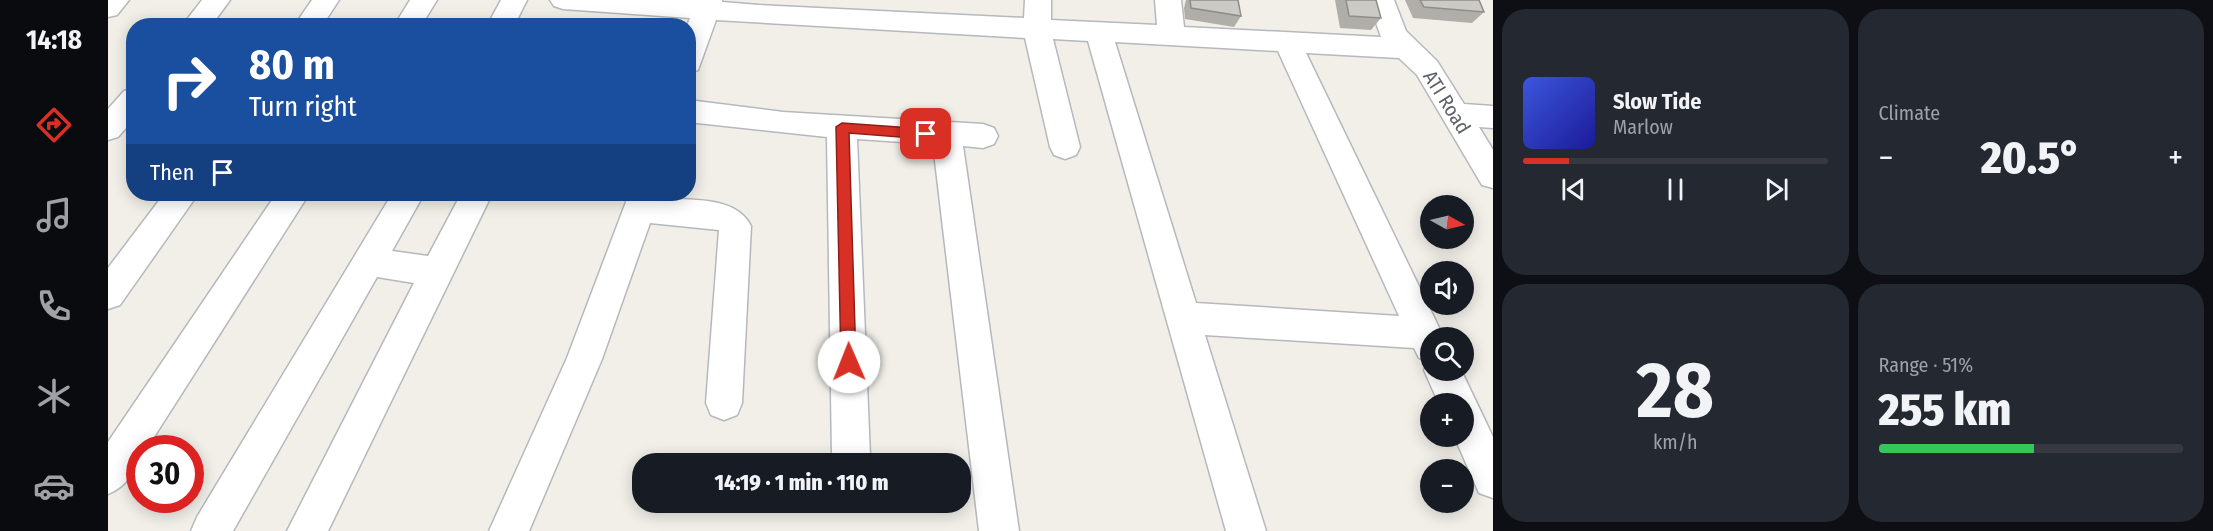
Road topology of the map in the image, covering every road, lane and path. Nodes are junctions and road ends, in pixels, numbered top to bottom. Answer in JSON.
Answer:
{"nodes":[{"id":1,"x":116,"y":0,"type":"edge"},
{"id":2,"x":217,"y":0,"type":"edge"},
{"id":3,"x":326,"y":0,"type":"edge"},
{"id":4,"x":424,"y":0,"type":"edge"},
{"id":5,"x":514,"y":0,"type":"edge"},
{"id":6,"x":564,"y":0,"type":"edge"},
{"id":7,"x":1038,"y":0,"type":"edge"},
{"id":8,"x":1168,"y":0,"type":"edge"},
{"id":9,"x":1381,"y":0,"type":"edge"},
{"id":10,"x":620,"y":2,"type":"edge"},
{"id":11,"x":708,"y":5,"type":"edge"},
{"id":12,"x":761,"y":7,"type":"edge"},
{"id":13,"x":108,"y":8,"type":"edge"},
{"id":14,"x":202,"y":18,"type":"edge"},
{"id":15,"x":313,"y":18,"type":"edge"},
{"id":16,"x":412,"y":18,"type":"edge"},
{"id":17,"x":504,"y":18,"type":"edge"},
{"id":18,"x":558,"y":18,"type":"edge"},
{"id":19,"x":1037,"y":29,"type":"junction"},
{"id":20,"x":1100,"y":33,"type":"junction"},
{"id":21,"x":1172,"y":37,"type":"junction"},
{"id":22,"x":696,"y":40,"type":"edge"},
{"id":23,"x":1288,"y":43,"type":"junction"},
{"id":24,"x":1405,"y":48,"type":"junction"},
{"id":25,"x":126,"y":108,"type":"edge"},
{"id":26,"x":696,"y":112,"type":"edge"},
{"id":27,"x":1454,"y":116,"type":"junction"},
{"id":28,"x":1493,"y":117,"type":"edge"},
{"id":29,"x":842,"y":127,"type":"junction"},
{"id":30,"x":108,"y":129,"type":"edge"},
{"id":31,"x":947,"y":136,"type":"junction"},
{"id":32,"x":983,"y":136,"type":"dead end"},
{"id":33,"x":1065,"y":147,"type":"dead end"},
{"id":34,"x":1493,"y":176,"type":"edge"},
{"id":35,"x":177,"y":201,"type":"edge"},
{"id":36,"x":288,"y":201,"type":"edge"},
{"id":37,"x":404,"y":201,"type":"edge"},
{"id":38,"x":472,"y":201,"type":"edge"},
{"id":39,"x":642,"y":201,"type":"edge"},
{"id":40,"x":370,"y":262,"type":"junction"},
{"id":41,"x":437,"y":272,"type":"junction"},
{"id":42,"x":108,"y":294,"type":"edge"},
{"id":43,"x":1183,"y":318,"type":"junction"},
{"id":44,"x":1422,"y":327,"type":"edge"},
{"id":45,"x":1420,"y":339,"type":"edge"},
{"id":46,"x":724,"y":403,"type":"dead end"},
{"id":47,"x":1474,"y":438,"type":"edge"},
{"id":48,"x":851,"y":453,"type":"edge"},
{"id":49,"x":108,"y":475,"type":"edge"},
{"id":50,"x":1493,"y":478,"type":"edge"},
{"id":51,"x":211,"y":531,"type":"edge"},
{"id":52,"x":307,"y":531,"type":"edge"},
{"id":53,"x":509,"y":531,"type":"edge"},
{"id":54,"x":999,"y":531,"type":"edge"},
{"id":55,"x":1246,"y":531,"type":"edge"}],
"edges":[{"from":1,"to":13,"type":"street"},
{"from":2,"to":14,"type":"street"},
{"from":3,"to":15,"type":"street"},
{"from":4,"to":16,"type":"street"},
{"from":5,"to":17,"type":"street"},
{"from":6,"to":10,"type":"street"},
{"from":6,"to":18,"type":"street"},
{"from":7,"to":19,"type":"street"},
{"from":8,"to":21,"type":"street"},
{"from":9,"to":24,"type":"street","name":"ATI Road"},
{"from":10,"to":11,"type":"street"},
{"from":11,"to":12,"type":"street"},
{"from":11,"to":22,"type":"street"},
{"from":12,"to":19,"type":"street"},
{"from":19,"to":20,"type":"street"},
{"from":19,"to":33,"type":"street"},
{"from":20,"to":21,"type":"street"},
{"from":20,"to":43,"type":"street"},
{"from":21,"to":23,"type":"street"},
{"from":23,"to":24,"type":"street"},
{"from":23,"to":44,"type":"street"},
{"from":24,"to":27,"type":"street","name":"ATI Road"},
{"from":25,"to":30,"type":"street"},
{"from":26,"to":29,"type":"street"},
{"from":27,"to":28,"type":"street"},
{"from":27,"to":34,"type":"street","name":"ATI Road"},
{"from":29,"to":31,"type":"street"},
{"from":29,"to":48,"type":"street"},
{"from":31,"to":32,"type":"street"},
{"from":31,"to":54,"type":"street"},
{"from":35,"to":42,"type":"street"},
{"from":36,"to":49,"type":"street"},
{"from":37,"to":40,"type":"street"},
{"from":38,"to":41,"type":"street"},
{"from":39,"to":46,"type":"street"},
{"from":39,"to":53,"type":"street"},
{"from":40,"to":41,"type":"street"},
{"from":40,"to":51,"type":"street"},
{"from":41,"to":52,"type":"street"},
{"from":43,"to":45,"type":"street"},
{"from":43,"to":55,"type":"street"},
{"from":47,"to":50,"type":"street"}]}
